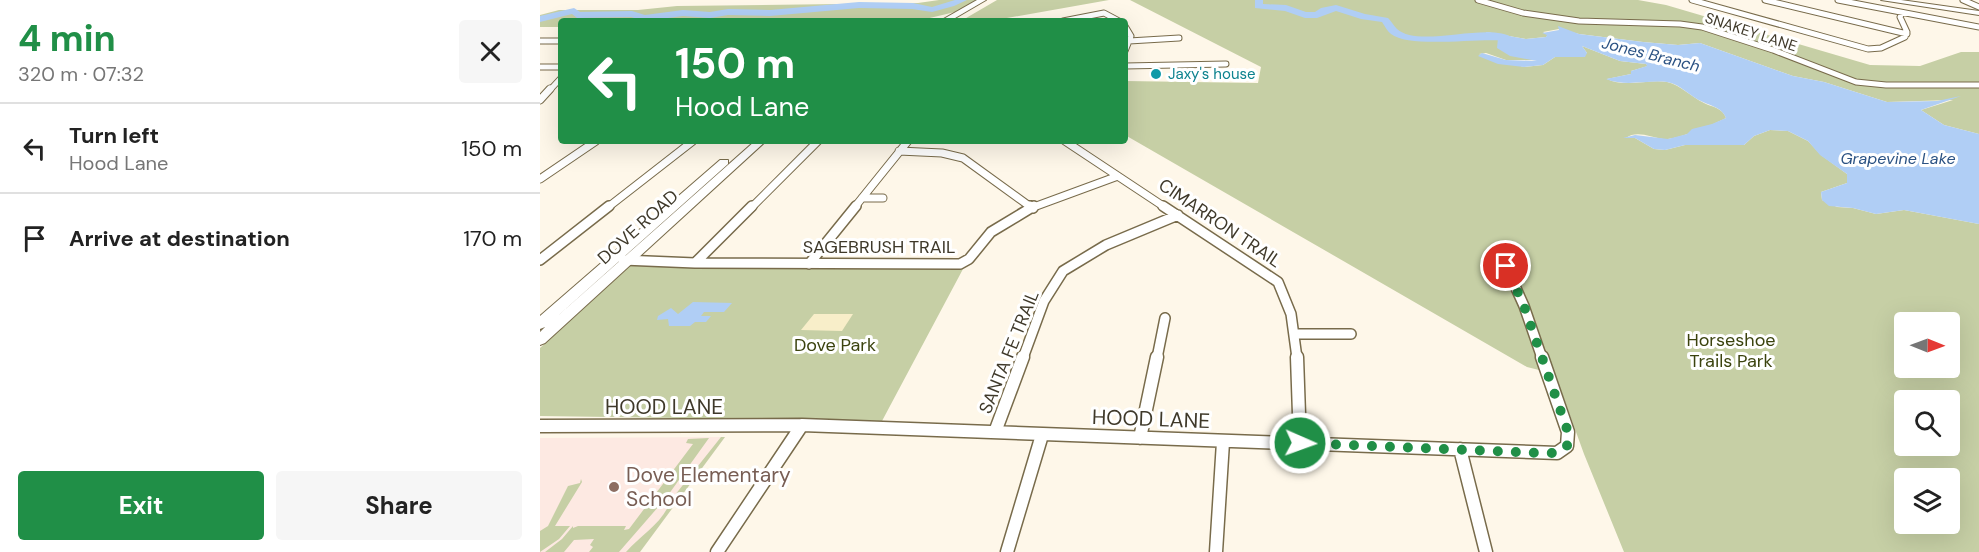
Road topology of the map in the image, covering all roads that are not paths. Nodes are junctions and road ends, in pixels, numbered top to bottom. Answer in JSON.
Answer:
{"nodes":[{"id":1,"x":982,"y":0,"type":"edge"},
{"id":2,"x":988,"y":0,"type":"edge"},
{"id":3,"x":1478,"y":0,"type":"edge"},
{"id":4,"x":1692,"y":0,"type":"edge"},
{"id":5,"x":1765,"y":0,"type":"edge"},
{"id":6,"x":1838,"y":0,"type":"edge"},
{"id":7,"x":1885,"y":0,"type":"edge"},
{"id":8,"x":1894,"y":0,"type":"edge"},
{"id":9,"x":1963,"y":0,"type":"edge"},
{"id":10,"x":1979,"y":10,"type":"edge"},
{"id":11,"x":1902,"y":13,"type":"junction"},
{"id":12,"x":949,"y":18,"type":"edge"},
{"id":13,"x":959,"y":18,"type":"edge"},
{"id":14,"x":1078,"y":18,"type":"edge"},
{"id":15,"x":1113,"y":18,"type":"edge"},
{"id":16,"x":1979,"y":27,"type":"edge"},
{"id":17,"x":1128,"y":30,"type":"edge"},
{"id":18,"x":1907,"y":34,"type":"junction"},
{"id":19,"x":1179,"y":38,"type":"dead end"},
{"id":20,"x":1129,"y":40,"type":"joint"},
{"id":21,"x":540,"y":41,"type":"edge"},
{"id":22,"x":558,"y":41,"type":"edge"},
{"id":23,"x":1226,"y":64,"type":"dead end"},
{"id":24,"x":1128,"y":66,"type":"edge"},
{"id":25,"x":540,"y":67,"type":"edge"},
{"id":26,"x":558,"y":67,"type":"edge"},
{"id":27,"x":558,"y":81,"type":"edge"},
{"id":28,"x":1979,"y":85,"type":"edge"},
{"id":29,"x":540,"y":100,"type":"edge"},
{"id":30,"x":592,"y":144,"type":"edge"},
{"id":31,"x":689,"y":144,"type":"edge"},
{"id":32,"x":745,"y":144,"type":"edge"},
{"id":33,"x":758,"y":144,"type":"edge"},
{"id":34,"x":815,"y":144,"type":"edge"},
{"id":35,"x":905,"y":144,"type":"edge"},
{"id":36,"x":1070,"y":144,"type":"edge"},
{"id":37,"x":899,"y":151,"type":"junction"},
{"id":38,"x":1118,"y":176,"type":"junction"},
{"id":39,"x":540,"y":179,"type":"edge"},
{"id":40,"x":862,"y":198,"type":"junction"},
{"id":41,"x":883,"y":198,"type":"dead end"},
{"id":42,"x":1033,"y":208,"type":"junction"},
{"id":43,"x":1178,"y":215,"type":"junction"},
{"id":44,"x":540,"y":260,"type":"edge"},
{"id":45,"x":613,"y":260,"type":"junction"},
{"id":46,"x":628,"y":260,"type":"junction"},
{"id":47,"x":695,"y":263,"type":"junction"},
{"id":48,"x":809,"y":264,"type":"junction"},
{"id":49,"x":1506,"y":266,"type":"dead end"},
{"id":50,"x":1166,"y":318,"type":"dead end"},
{"id":51,"x":540,"y":324,"type":"edge"},
{"id":52,"x":558,"y":324,"type":"junction"},
{"id":53,"x":1294,"y":334,"type":"junction"},
{"id":54,"x":1351,"y":334,"type":"dead end"},
{"id":55,"x":540,"y":340,"type":"edge"},
{"id":56,"x":802,"y":425,"type":"junction"},
{"id":57,"x":540,"y":426,"type":"edge"},
{"id":58,"x":994,"y":432,"type":"junction"},
{"id":59,"x":1042,"y":435,"type":"junction"},
{"id":60,"x":1140,"y":438,"type":"junction"},
{"id":61,"x":1223,"y":442,"type":"junction"},
{"id":62,"x":1300,"y":443,"type":"junction"},
{"id":63,"x":1460,"y":449,"type":"junction"},
{"id":64,"x":717,"y":552,"type":"edge"},
{"id":65,"x":1007,"y":552,"type":"edge"},
{"id":66,"x":1216,"y":552,"type":"edge"},
{"id":67,"x":1486,"y":552,"type":"edge"}],
"edges":[{"from":1,"to":12,"type":"main road"},
{"from":2,"to":13,"type":"main road"},
{"from":3,"to":28,"type":"street","name":"SNAKEY LANE"},
{"from":4,"to":18,"type":"street"},
{"from":5,"to":18,"type":"street"},
{"from":6,"to":11,"type":"street"},
{"from":7,"to":10,"type":"main road"},
{"from":8,"to":10,"type":"main road"},
{"from":9,"to":10,"type":"street"},
{"from":11,"to":16,"type":"street"},
{"from":11,"to":18,"type":"street"},
{"from":14,"to":15,"type":"street"},
{"from":17,"to":20,"type":"street"},
{"from":19,"to":20,"type":"street"},
{"from":21,"to":22,"type":"street"},
{"from":23,"to":24,"type":"street"},
{"from":25,"to":26,"type":"street"},
{"from":27,"to":29,"type":"street"},
{"from":30,"to":39,"type":"street"},
{"from":31,"to":44,"type":"street"},
{"from":32,"to":45,"type":"main road","name":"DOVE ROAD"},
{"from":33,"to":46,"type":"main road","name":"DOVE ROAD"},
{"from":34,"to":47,"type":"street"},
{"from":35,"to":37,"type":"street"},
{"from":36,"to":38,"type":"street","name":"CIMARRON TRAIL"},
{"from":37,"to":40,"type":"street"},
{"from":37,"to":42,"type":"street"},
{"from":38,"to":42,"type":"street","name":"SAGEBRUSH TRAIL"},
{"from":38,"to":43,"type":"street","name":"CIMARRON TRAIL"},
{"from":40,"to":41,"type":"street"},
{"from":40,"to":48,"type":"street"},
{"from":42,"to":48,"type":"street","name":"SAGEBRUSH TRAIL"},
{"from":43,"to":53,"type":"street","name":"CIMARRON TRAIL"},
{"from":43,"to":58,"type":"street","name":"SANTA FE TRAIL"},
{"from":45,"to":46,"type":"street","name":"SAGEBRUSH TRAIL"},
{"from":45,"to":51,"type":"main road","name":"DOVE ROAD"},
{"from":46,"to":47,"type":"street","name":"SAGEBRUSH TRAIL"},
{"from":46,"to":52,"type":"main road","name":"DOVE ROAD"},
{"from":47,"to":48,"type":"street","name":"SAGEBRUSH TRAIL"},
{"from":49,"to":63,"type":"street","name":"HOOD LANE"},
{"from":50,"to":60,"type":"street"},
{"from":51,"to":52,"type":"main road"},
{"from":52,"to":55,"type":"main road","name":"DOVE ROAD"},
{"from":53,"to":54,"type":"street"},
{"from":53,"to":62,"type":"street","name":"CIMARRON TRAIL"},
{"from":56,"to":57,"type":"street","name":"HOOD LANE"},
{"from":56,"to":58,"type":"street","name":"HOOD LANE"},
{"from":56,"to":64,"type":"street"},
{"from":58,"to":59,"type":"street","name":"HOOD LANE"},
{"from":59,"to":60,"type":"street","name":"HOOD LANE"},
{"from":59,"to":65,"type":"street"},
{"from":60,"to":61,"type":"street","name":"HOOD LANE"},
{"from":61,"to":62,"type":"street","name":"HOOD LANE"},
{"from":61,"to":66,"type":"street"},
{"from":62,"to":63,"type":"street","name":"HOOD LANE"},
{"from":63,"to":67,"type":"street"}]}
